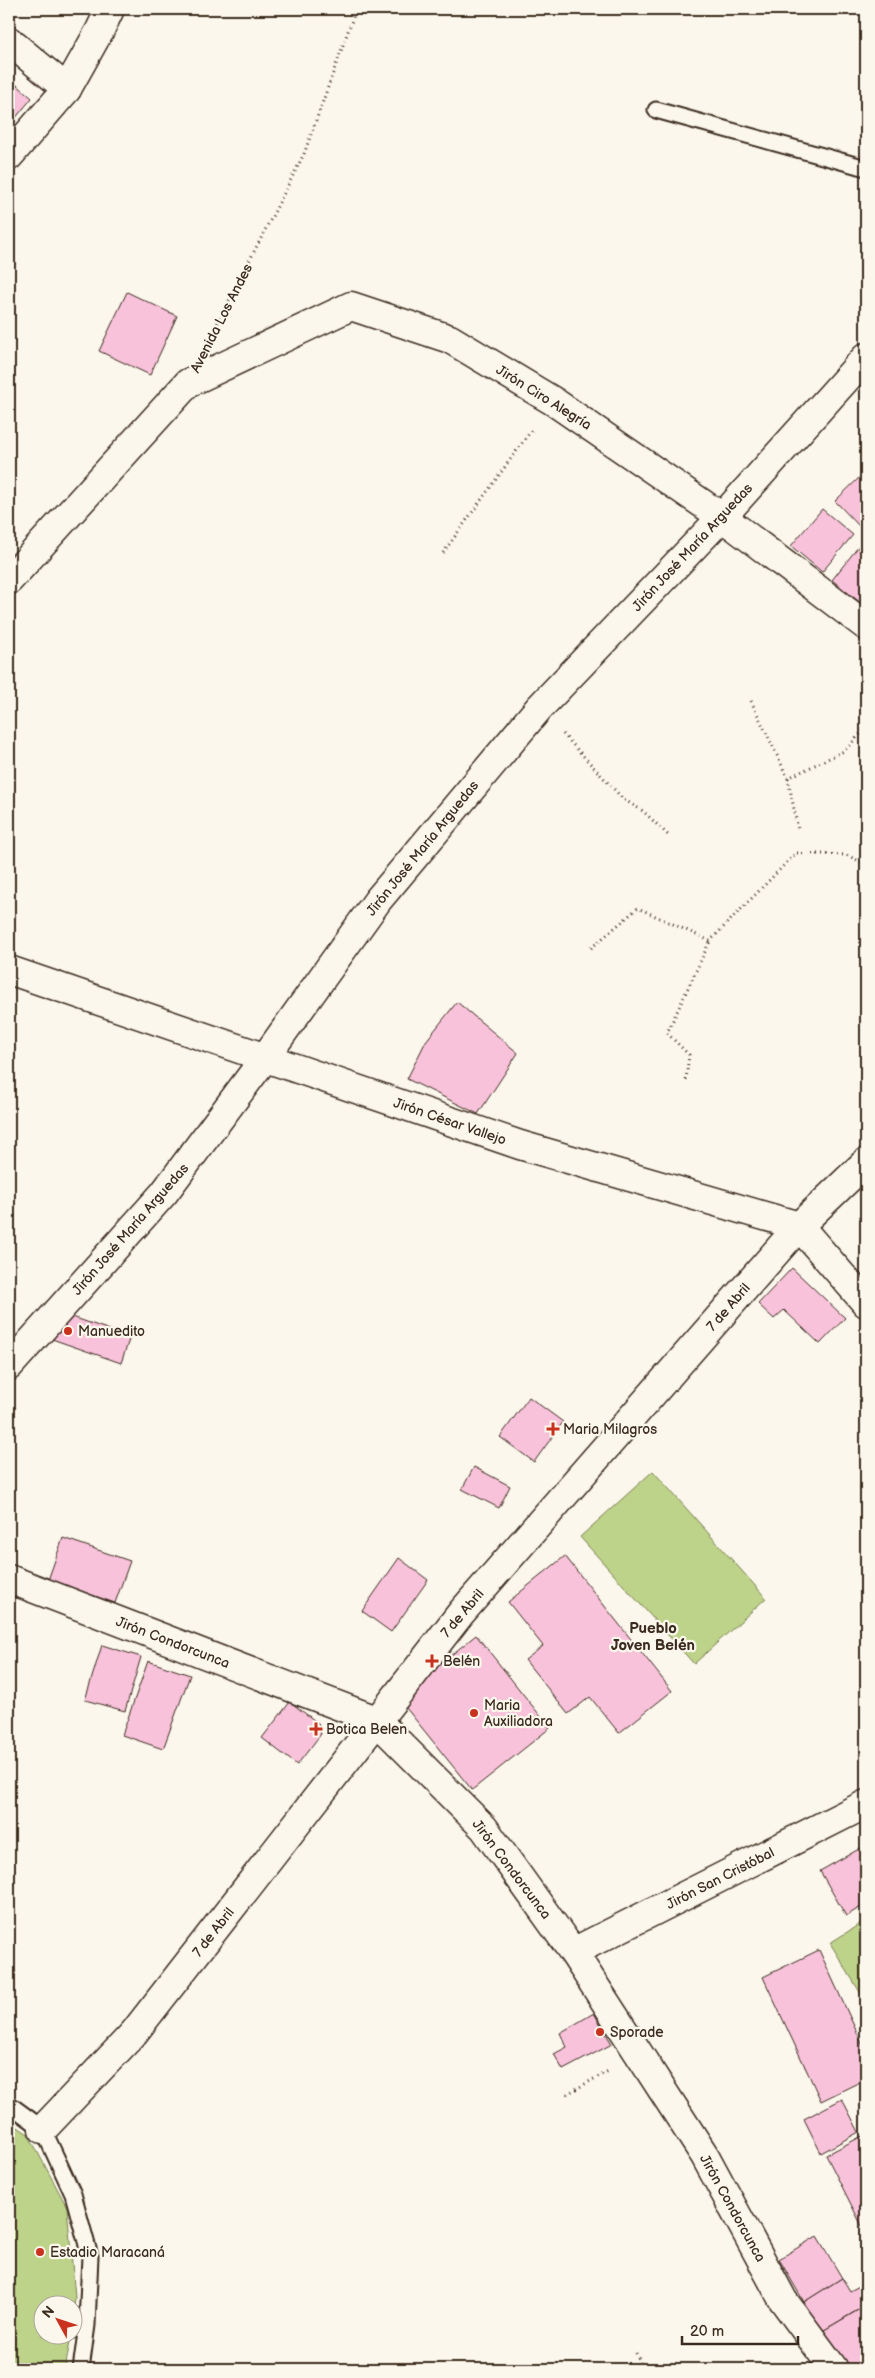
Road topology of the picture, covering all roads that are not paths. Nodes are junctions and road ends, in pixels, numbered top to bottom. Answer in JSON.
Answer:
{"nodes":[{"id":1,"x":110,"y":9,"type":"edge"},
{"id":2,"x":9,"y":41,"type":"edge"},
{"id":3,"x":67,"y":90,"type":"junction"},
{"id":4,"x":656,"y":110,"type":"dead end"},
{"id":5,"x":9,"y":156,"type":"edge"},
{"id":6,"x":866,"y":168,"type":"edge"},
{"id":7,"x":866,"y":357,"type":"edge"},
{"id":8,"x":188,"y":383,"type":"joint"},
{"id":9,"x":722,"y":517,"type":"junction"},
{"id":10,"x":9,"y":580,"type":"edge"},
{"id":11,"x":866,"y":626,"type":"edge"},
{"id":12,"x":9,"y":970,"type":"edge"},
{"id":13,"x":264,"y":1059,"type":"junction"},
{"id":14,"x":866,"y":1162,"type":"edge"},
{"id":15,"x":798,"y":1226,"type":"junction"},
{"id":16,"x":866,"y":1303,"type":"edge"},
{"id":17,"x":9,"y":1366,"type":"edge"},
{"id":18,"x":9,"y":1579,"type":"edge"},
{"id":19,"x":376,"y":1720,"type":"junction"},
{"id":20,"x":866,"y":1804,"type":"edge"},
{"id":21,"x":573,"y":1952,"type":"junction"},
{"id":22,"x":9,"y":2104,"type":"edge"},
{"id":23,"x":44,"y":2129,"type":"junction"},
{"id":24,"x":81,"y":2369,"type":"edge"},
{"id":25,"x":834,"y":2369,"type":"edge"}],
"edges":[{"from":1,"to":3,"type":"street"},
{"from":2,"to":3,"type":"street"},
{"from":3,"to":5,"type":"street"},
{"from":4,"to":6,"type":"lane"},
{"from":7,"to":9,"type":"street","name":"Jirón José María Arguedas"},
{"from":8,"to":9,"type":"street","name":"Jirón Ciro Alegría"},
{"from":8,"to":10,"type":"street","name":"Avenida Los Andes"},
{"from":9,"to":11,"type":"street","name":"Jirón Ciro Alegría"},
{"from":9,"to":13,"type":"street","name":"Jirón José María Arguedas"},
{"from":12,"to":13,"type":"street","name":"Jirón César Vallejo"},
{"from":13,"to":15,"type":"street","name":"Jirón César Vallejo"},
{"from":13,"to":17,"type":"street","name":"Jirón José María Arguedas"},
{"from":14,"to":15,"type":"street","name":"7 de Abril"},
{"from":15,"to":16,"type":"street"},
{"from":15,"to":19,"type":"street","name":"7 de Abril"},
{"from":18,"to":19,"type":"street","name":"Jirón Condorcunca"},
{"from":19,"to":21,"type":"street","name":"Jirón Condorcunca"},
{"from":19,"to":23,"type":"street","name":"7 de Abril"},
{"from":20,"to":21,"type":"street","name":"Jirón San Cristóbal"},
{"from":21,"to":25,"type":"street","name":"Jirón Condorcunca"},
{"from":22,"to":23,"type":"lane"},
{"from":23,"to":24,"type":"lane"}]}
